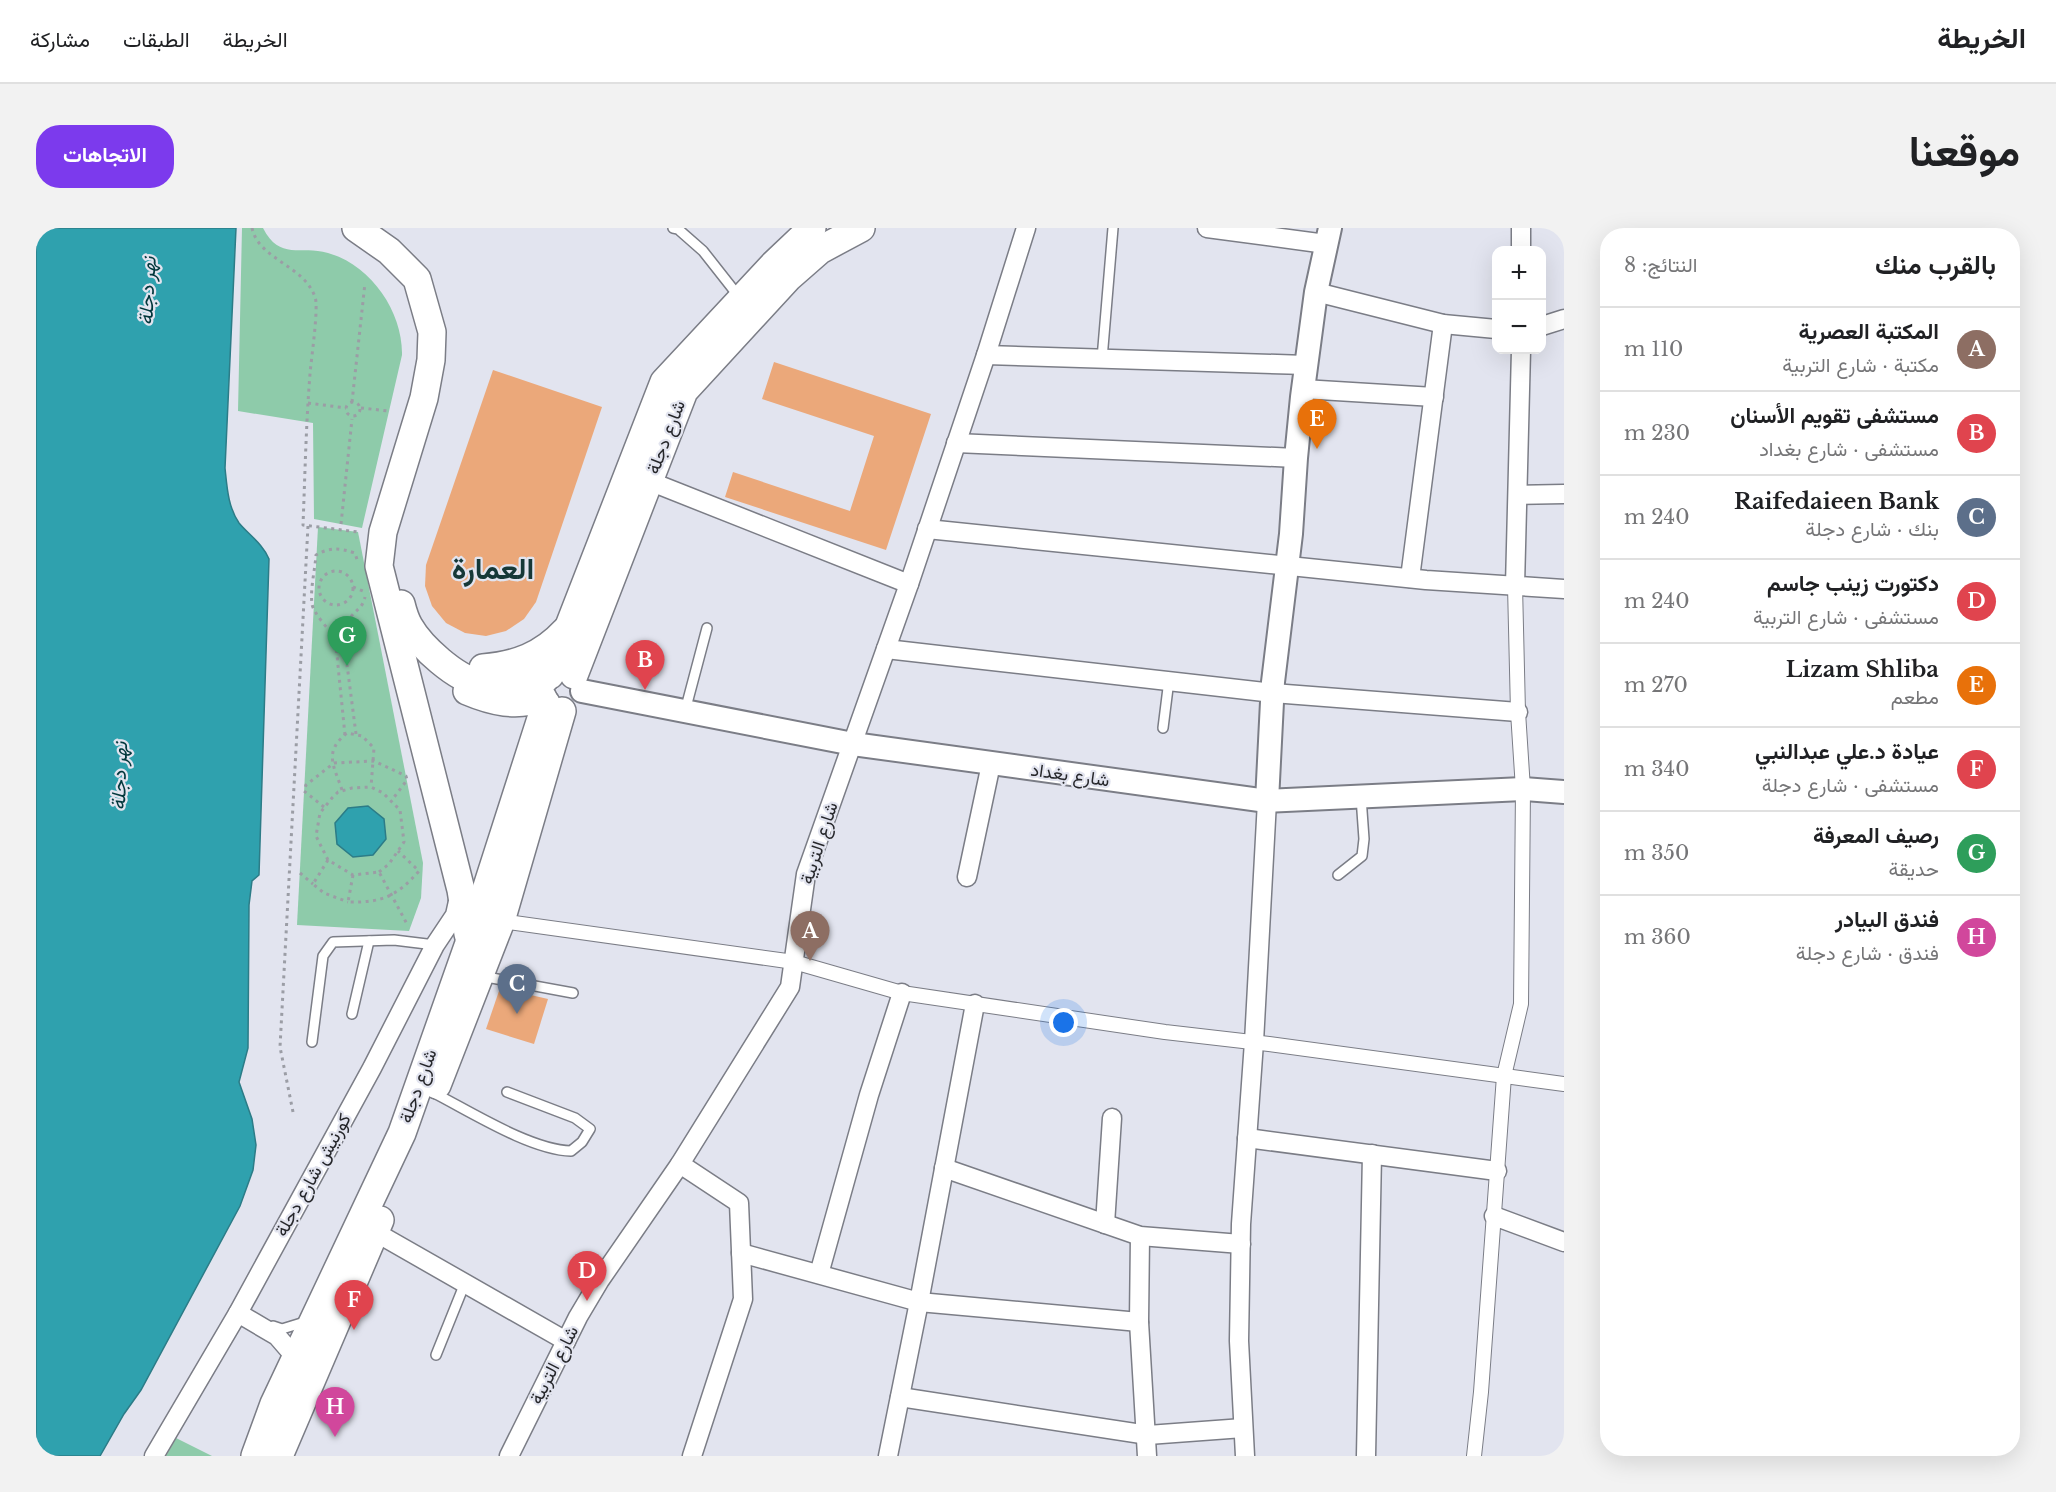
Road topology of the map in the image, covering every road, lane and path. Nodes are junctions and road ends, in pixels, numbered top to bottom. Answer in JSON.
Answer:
{"nodes":[{"id":1,"x":252,"y":228,"type":"edge"},
{"id":2,"x":356,"y":228,"type":"edge"},
{"id":3,"x":379,"y":228,"type":"edge"},
{"id":4,"x":674,"y":228,"type":"edge"},
{"id":5,"x":811,"y":228,"type":"edge"},
{"id":6,"x":861,"y":228,"type":"edge"},
{"id":7,"x":1026,"y":228,"type":"edge"},
{"id":8,"x":1113,"y":228,"type":"edge"},
{"id":9,"x":1207,"y":228,"type":"edge"},
{"id":10,"x":1521,"y":228,"type":"edge"},
{"id":11,"x":1328,"y":236,"type":"edge"},
{"id":12,"x":1521,"y":246,"type":"edge"},
{"id":13,"x":365,"y":283,"type":"dead end"},
{"id":14,"x":1316,"y":292,"type":"junction"},
{"id":15,"x":741,"y":300,"type":"junction"},
{"id":16,"x":1564,"y":319,"type":"edge"},
{"id":17,"x":1443,"y":324,"type":"junction"},
{"id":18,"x":1546,"y":325,"type":"edge"},
{"id":19,"x":1492,"y":329,"type":"edge"},
{"id":20,"x":1521,"y":354,"type":"edge"},
{"id":21,"x":986,"y":355,"type":"junction"},
{"id":22,"x":1102,"y":358,"type":"junction"},
{"id":23,"x":1306,"y":365,"type":"junction"},
{"id":24,"x":1303,"y":388,"type":"junction"},
{"id":25,"x":1434,"y":398,"type":"junction"},
{"id":26,"x":352,"y":402,"type":"junction"},
{"id":27,"x":308,"y":403,"type":"junction"},
{"id":28,"x":346,"y":408,"type":"junction"},
{"id":29,"x":361,"y":408,"type":"junction"},
{"id":30,"x":389,"y":411,"type":"dead end"},
{"id":31,"x":352,"y":419,"type":"dead end"},
{"id":32,"x":956,"y":443,"type":"junction"},
{"id":33,"x":1296,"y":458,"type":"junction"},
{"id":34,"x":649,"y":481,"type":"junction"},
{"id":35,"x":1564,"y":494,"type":"edge"},
{"id":36,"x":1518,"y":495,"type":"junction"},
{"id":37,"x":341,"y":524,"type":"dead end"},
{"id":38,"x":308,"y":526,"type":"junction"},
{"id":39,"x":927,"y":529,"type":"junction"},
{"id":40,"x":358,"y":532,"type":"dead end"},
{"id":41,"x":1288,"y":565,"type":"junction"},
{"id":42,"x":359,"y":570,"type":"dead end"},
{"id":43,"x":1410,"y":578,"type":"junction"},
{"id":44,"x":361,"y":579,"type":"dead end"},
{"id":45,"x":314,"y":580,"type":"junction"},
{"id":46,"x":352,"y":584,"type":"junction"},
{"id":47,"x":909,"y":584,"type":"junction"},
{"id":48,"x":319,"y":586,"type":"junction"},
{"id":49,"x":1515,"y":586,"type":"junction"},
{"id":50,"x":313,"y":588,"type":"junction"},
{"id":51,"x":1564,"y":589,"type":"edge"},
{"id":52,"x":399,"y":620,"type":"junction"},
{"id":53,"x":707,"y":628,"type":"dead end"},
{"id":54,"x":566,"y":630,"type":"junction"},
{"id":55,"x":343,"y":634,"type":"junction"},
{"id":56,"x":335,"y":636,"type":"junction"},
{"id":57,"x":339,"y":640,"type":"junction"},
{"id":58,"x":345,"y":646,"type":"junction"},
{"id":59,"x":336,"y":647,"type":"junction"},
{"id":60,"x":886,"y":650,"type":"junction"},
{"id":61,"x":441,"y":661,"type":"junction"},
{"id":62,"x":348,"y":675,"type":"junction"},
{"id":63,"x":339,"y":676,"type":"junction"},
{"id":64,"x":1169,"y":680,"type":"junction"},
{"id":65,"x":557,"y":690,"type":"junction"},
{"id":66,"x":1273,"y":693,"type":"junction"},
{"id":67,"x":352,"y":705,"type":"junction"},
{"id":68,"x":342,"y":706,"type":"junction"},
{"id":69,"x":685,"y":711,"type":"junction"},
{"id":70,"x":1518,"y":712,"type":"junction"},
{"id":71,"x":1163,"y":728,"type":"dead end"},
{"id":72,"x":356,"y":734,"type":"junction"},
{"id":73,"x":345,"y":735,"type":"junction"},
{"id":74,"x":853,"y":744,"type":"junction"},
{"id":75,"x":374,"y":761,"type":"junction"},
{"id":76,"x":334,"y":763,"type":"junction"},
{"id":77,"x":991,"y":764,"type":"junction"},
{"id":78,"x":371,"y":787,"type":"junction"},
{"id":79,"x":1523,"y":789,"type":"junction"},
{"id":80,"x":342,"y":791,"type":"junction"},
{"id":81,"x":1564,"y":792,"type":"edge"},
{"id":82,"x":1361,"y":797,"type":"junction"},
{"id":83,"x":392,"y":800,"type":"junction"},
{"id":84,"x":1267,"y":801,"type":"junction"},
{"id":85,"x":324,"y":807,"type":"junction"},
{"id":86,"x":398,"y":851,"type":"junction"},
{"id":87,"x":328,"y":860,"type":"junction"},
{"id":88,"x":379,"y":872,"type":"junction"},
{"id":89,"x":300,"y":873,"type":"dead end"},
{"id":90,"x":352,"y":875,"type":"junction"},
{"id":91,"x":1338,"y":875,"type":"dead end"},
{"id":92,"x":967,"y":877,"type":"dead end"},
{"id":93,"x":313,"y":884,"type":"junction"},
{"id":94,"x":461,"y":890,"type":"junction"},
{"id":95,"x":392,"y":895,"type":"junction"},
{"id":96,"x":348,"y":902,"type":"junction"},
{"id":97,"x":501,"y":921,"type":"junction"},
{"id":98,"x":408,"y":924,"type":"dead end"},
{"id":99,"x":369,"y":941,"type":"junction"},
{"id":100,"x":435,"y":945,"type":"junction"},
{"id":101,"x":468,"y":946,"type":"junction"},
{"id":102,"x":794,"y":963,"type":"junction"},
{"id":103,"x":480,"y":976,"type":"junction"},
{"id":104,"x":573,"y":993,"type":"dead end"},
{"id":105,"x":902,"y":993,"type":"junction"},
{"id":106,"x":975,"y":1004,"type":"junction"},
{"id":107,"x":352,"y":1014,"type":"dead end"},
{"id":108,"x":312,"y":1042,"type":"dead end"},
{"id":109,"x":1254,"y":1042,"type":"junction"},
{"id":110,"x":1504,"y":1076,"type":"junction"},
{"id":111,"x":1564,"y":1084,"type":"edge"},
{"id":112,"x":507,"y":1092,"type":"dead end"},
{"id":113,"x":434,"y":1093,"type":"junction"},
{"id":114,"x":293,"y":1112,"type":"dead end"},
{"id":115,"x":1112,"y":1118,"type":"dead end"},
{"id":116,"x":1247,"y":1138,"type":"junction"},
{"id":117,"x":1372,"y":1154,"type":"junction"},
{"id":118,"x":680,"y":1164,"type":"junction"},
{"id":119,"x":944,"y":1168,"type":"junction"},
{"id":120,"x":1497,"y":1171,"type":"junction"},
{"id":121,"x":1494,"y":1216,"type":"junction"},
{"id":122,"x":1105,"y":1224,"type":"junction"},
{"id":123,"x":375,"y":1232,"type":"junction"},
{"id":124,"x":1140,"y":1236,"type":"junction"},
{"id":125,"x":1564,"y":1242,"type":"edge"},
{"id":126,"x":1240,"y":1244,"type":"junction"},
{"id":127,"x":741,"y":1253,"type":"junction"},
{"id":128,"x":819,"y":1274,"type":"junction"},
{"id":129,"x":465,"y":1283,"type":"junction"},
{"id":130,"x":919,"y":1302,"type":"junction"},
{"id":131,"x":238,"y":1313,"type":"junction"},
{"id":132,"x":314,"y":1320,"type":"junction"},
{"id":133,"x":1139,"y":1322,"type":"junction"},
{"id":134,"x":566,"y":1341,"type":"junction"},
{"id":135,"x":436,"y":1355,"type":"dead end"},
{"id":136,"x":296,"y":1358,"type":"junction"},
{"id":137,"x":900,"y":1396,"type":"junction"},
{"id":138,"x":1243,"y":1428,"type":"junction"},
{"id":139,"x":1148,"y":1436,"type":"junction"},
{"id":140,"x":154,"y":1456,"type":"edge"},
{"id":141,"x":255,"y":1456,"type":"edge"},
{"id":142,"x":279,"y":1456,"type":"edge"},
{"id":143,"x":509,"y":1456,"type":"edge"},
{"id":144,"x":692,"y":1456,"type":"edge"},
{"id":145,"x":888,"y":1456,"type":"edge"},
{"id":146,"x":1147,"y":1456,"type":"edge"},
{"id":147,"x":1245,"y":1456,"type":"edge"},
{"id":148,"x":1366,"y":1456,"type":"edge"},
{"id":149,"x":1474,"y":1456,"type":"edge"}],
"edges":[{"from":1,"to":27,"type":"path"},
{"from":2,"to":52,"type":"main road"},
{"from":3,"to":52,"type":"main road"},
{"from":4,"to":15,"type":"lane"},
{"from":5,"to":15,"type":"main road","name":"شارع دجلة"},
{"from":6,"to":34,"type":"main road","name":"شارع دجلة"},
{"from":7,"to":21,"type":"street","name":"شارع التربية"},
{"from":8,"to":22,"type":"lane"},
{"from":9,"to":11,"type":"street"},
{"from":10,"to":12,"type":"street"},
{"from":11,"to":14,"type":"street"},
{"from":13,"to":26,"type":"path"},
{"from":14,"to":17,"type":"street"},
{"from":14,"to":23,"type":"street"},
{"from":15,"to":54,"type":"main road","name":"شارع دجلة"},
{"from":16,"to":18,"type":"street"},
{"from":17,"to":19,"type":"street"},
{"from":17,"to":25,"type":"street"},
{"from":20,"to":36,"type":"street"},
{"from":21,"to":22,"type":"street"},
{"from":21,"to":32,"type":"street","name":"شارع التربية"},
{"from":22,"to":23,"type":"street"},
{"from":23,"to":24,"type":"street"},
{"from":24,"to":25,"type":"street"},
{"from":24,"to":33,"type":"street"},
{"from":25,"to":43,"type":"street"},
{"from":26,"to":28,"type":"path"},
{"from":26,"to":29,"type":"path"},
{"from":27,"to":28,"type":"path"},
{"from":27,"to":38,"type":"path"},
{"from":28,"to":29,"type":"path"},
{"from":29,"to":30,"type":"path"},
{"from":31,"to":37,"type":"path"},
{"from":32,"to":33,"type":"street"},
{"from":32,"to":39,"type":"street","name":"شارع التربية"},
{"from":33,"to":41,"type":"street"},
{"from":34,"to":47,"type":"street"},
{"from":34,"to":65,"type":"main road","name":"شارع دجلة"},
{"from":35,"to":36,"type":"street"},
{"from":36,"to":49,"type":"street"},
{"from":38,"to":40,"type":"path"},
{"from":38,"to":114,"type":"path"},
{"from":39,"to":41,"type":"street"},
{"from":39,"to":47,"type":"street","name":"شارع التربية"},
{"from":41,"to":43,"type":"street"},
{"from":41,"to":66,"type":"street"},
{"from":42,"to":45,"type":"path"},
{"from":43,"to":49,"type":"street"},
{"from":44,"to":46,"type":"path"},
{"from":45,"to":48,"type":"path"},
{"from":45,"to":50,"type":"path"},
{"from":46,"to":48,"type":"path"},
{"from":46,"to":48,"type":"path"},
{"from":46,"to":55,"type":"path"},
{"from":47,"to":60,"type":"street","name":"شارع التربية"},
{"from":48,"to":50,"type":"path"},
{"from":49,"to":51,"type":"street"},
{"from":49,"to":70,"type":"street"},
{"from":50,"to":56,"type":"path"},
{"from":52,"to":61,"type":"main road"},
{"from":52,"to":65,"type":"main road"},
{"from":52,"to":94,"type":"main road"},
{"from":53,"to":69,"type":"lane"},
{"from":54,"to":61,"type":"main road"},
{"from":54,"to":65,"type":"main road","name":"شارع دجلة"},
{"from":55,"to":57,"type":"path"},
{"from":55,"to":58,"type":"path"},
{"from":56,"to":57,"type":"path"},
{"from":56,"to":59,"type":"path"},
{"from":57,"to":58,"type":"path"},
{"from":57,"to":59,"type":"path"},
{"from":58,"to":62,"type":"path"},
{"from":59,"to":63,"type":"path"},
{"from":60,"to":64,"type":"street"},
{"from":60,"to":74,"type":"street","name":"شارع التربية"},
{"from":61,"to":65,"type":"main road"},
{"from":62,"to":63,"type":"path"},
{"from":62,"to":67,"type":"path"},
{"from":63,"to":68,"type":"path"},
{"from":64,"to":66,"type":"street"},
{"from":64,"to":71,"type":"lane"},
{"from":65,"to":69,"type":"street","name":"شارع بغداد"},
{"from":65,"to":97,"type":"main road","name":"شارع دجلة"},
{"from":65,"to":101,"type":"main road","name":"شارع دجلة"},
{"from":66,"to":70,"type":"street"},
{"from":66,"to":84,"type":"street"},
{"from":67,"to":68,"type":"path"},
{"from":67,"to":72,"type":"path"},
{"from":68,"to":73,"type":"path"},
{"from":69,"to":74,"type":"street","name":"شارع بغداد"},
{"from":70,"to":79,"type":"street"},
{"from":72,"to":73,"type":"path"},
{"from":72,"to":75,"type":"path"},
{"from":73,"to":76,"type":"path"},
{"from":74,"to":77,"type":"street","name":"شارع بغداد"},
{"from":74,"to":102,"type":"street","name":"شارع التربية"},
{"from":75,"to":76,"type":"path"},
{"from":75,"to":78,"type":"path"},
{"from":75,"to":83,"type":"path"},
{"from":76,"to":80,"type":"path"},
{"from":76,"to":85,"type":"path"},
{"from":77,"to":84,"type":"street","name":"شارع بغداد"},
{"from":77,"to":92,"type":"street"},
{"from":78,"to":80,"type":"path"},
{"from":78,"to":83,"type":"path"},
{"from":79,"to":81,"type":"street","name":"شارع بغداد"},
{"from":79,"to":82,"type":"street","name":"شارع بغداد"},
{"from":79,"to":110,"type":"street"},
{"from":80,"to":85,"type":"path"},
{"from":82,"to":84,"type":"street","name":"شارع بغداد"},
{"from":82,"to":91,"type":"lane"},
{"from":83,"to":86,"type":"path"},
{"from":84,"to":109,"type":"street"},
{"from":85,"to":87,"type":"path"},
{"from":86,"to":88,"type":"path"},
{"from":86,"to":95,"type":"path"},
{"from":87,"to":90,"type":"path"},
{"from":87,"to":93,"type":"path"},
{"from":88,"to":90,"type":"path"},
{"from":88,"to":95,"type":"path"},
{"from":89,"to":93,"type":"path"},
{"from":90,"to":96,"type":"path"},
{"from":93,"to":96,"type":"path"},
{"from":94,"to":100,"type":"street","name":"كورنيش شارع دجلة"},
{"from":94,"to":101,"type":"main road"},
{"from":95,"to":96,"type":"path"},
{"from":95,"to":98,"type":"path"},
{"from":97,"to":102,"type":"street"},
{"from":97,"to":103,"type":"main road","name":"شارع دجلة"},
{"from":99,"to":100,"type":"lane"},
{"from":99,"to":107,"type":"lane"},
{"from":99,"to":108,"type":"lane"},
{"from":100,"to":131,"type":"street","name":"كورنيش شارع دجلة"},
{"from":101,"to":132,"type":"main road","name":"شارع دجلة"},
{"from":102,"to":105,"type":"street"},
{"from":102,"to":118,"type":"street","name":"شارع التربية"},
{"from":103,"to":104,"type":"lane"},
{"from":103,"to":113,"type":"main road","name":"شارع دجلة"},
{"from":105,"to":106,"type":"street"},
{"from":105,"to":128,"type":"street"},
{"from":106,"to":109,"type":"street"},
{"from":106,"to":119,"type":"street"},
{"from":109,"to":110,"type":"street"},
{"from":109,"to":116,"type":"street"},
{"from":110,"to":111,"type":"street"},
{"from":110,"to":120,"type":"street"},
{"from":112,"to":113,"type":"lane"},
{"from":113,"to":123,"type":"main road","name":"شارع دجلة"},
{"from":115,"to":122,"type":"street"},
{"from":116,"to":117,"type":"street"},
{"from":116,"to":126,"type":"street"},
{"from":117,"to":120,"type":"street"},
{"from":117,"to":148,"type":"street"},
{"from":118,"to":127,"type":"street"},
{"from":118,"to":134,"type":"street","name":"شارع التربية"},
{"from":119,"to":122,"type":"street"},
{"from":119,"to":130,"type":"street"},
{"from":120,"to":121,"type":"street"},
{"from":121,"to":125,"type":"street"},
{"from":121,"to":149,"type":"street"},
{"from":122,"to":124,"type":"street"},
{"from":123,"to":129,"type":"street"},
{"from":123,"to":142,"type":"main road","name":"شارع دجلة"},
{"from":124,"to":126,"type":"street"},
{"from":124,"to":133,"type":"street"},
{"from":126,"to":138,"type":"street"},
{"from":127,"to":128,"type":"street"},
{"from":127,"to":144,"type":"street"},
{"from":128,"to":130,"type":"street"},
{"from":129,"to":134,"type":"street"},
{"from":129,"to":135,"type":"lane"},
{"from":130,"to":133,"type":"street"},
{"from":130,"to":137,"type":"street"},
{"from":131,"to":132,"type":"lane"},
{"from":131,"to":136,"type":"street"},
{"from":131,"to":140,"type":"street","name":"كورنيش شارع دجلة"},
{"from":132,"to":136,"type":"main road","name":"شارع دجلة"},
{"from":133,"to":139,"type":"street"},
{"from":134,"to":143,"type":"street","name":"شارع التربية"},
{"from":136,"to":141,"type":"main road","name":"شارع دجلة"},
{"from":137,"to":139,"type":"street"},
{"from":137,"to":145,"type":"street"},
{"from":138,"to":139,"type":"street"},
{"from":138,"to":147,"type":"street"},
{"from":139,"to":146,"type":"street"}]}
